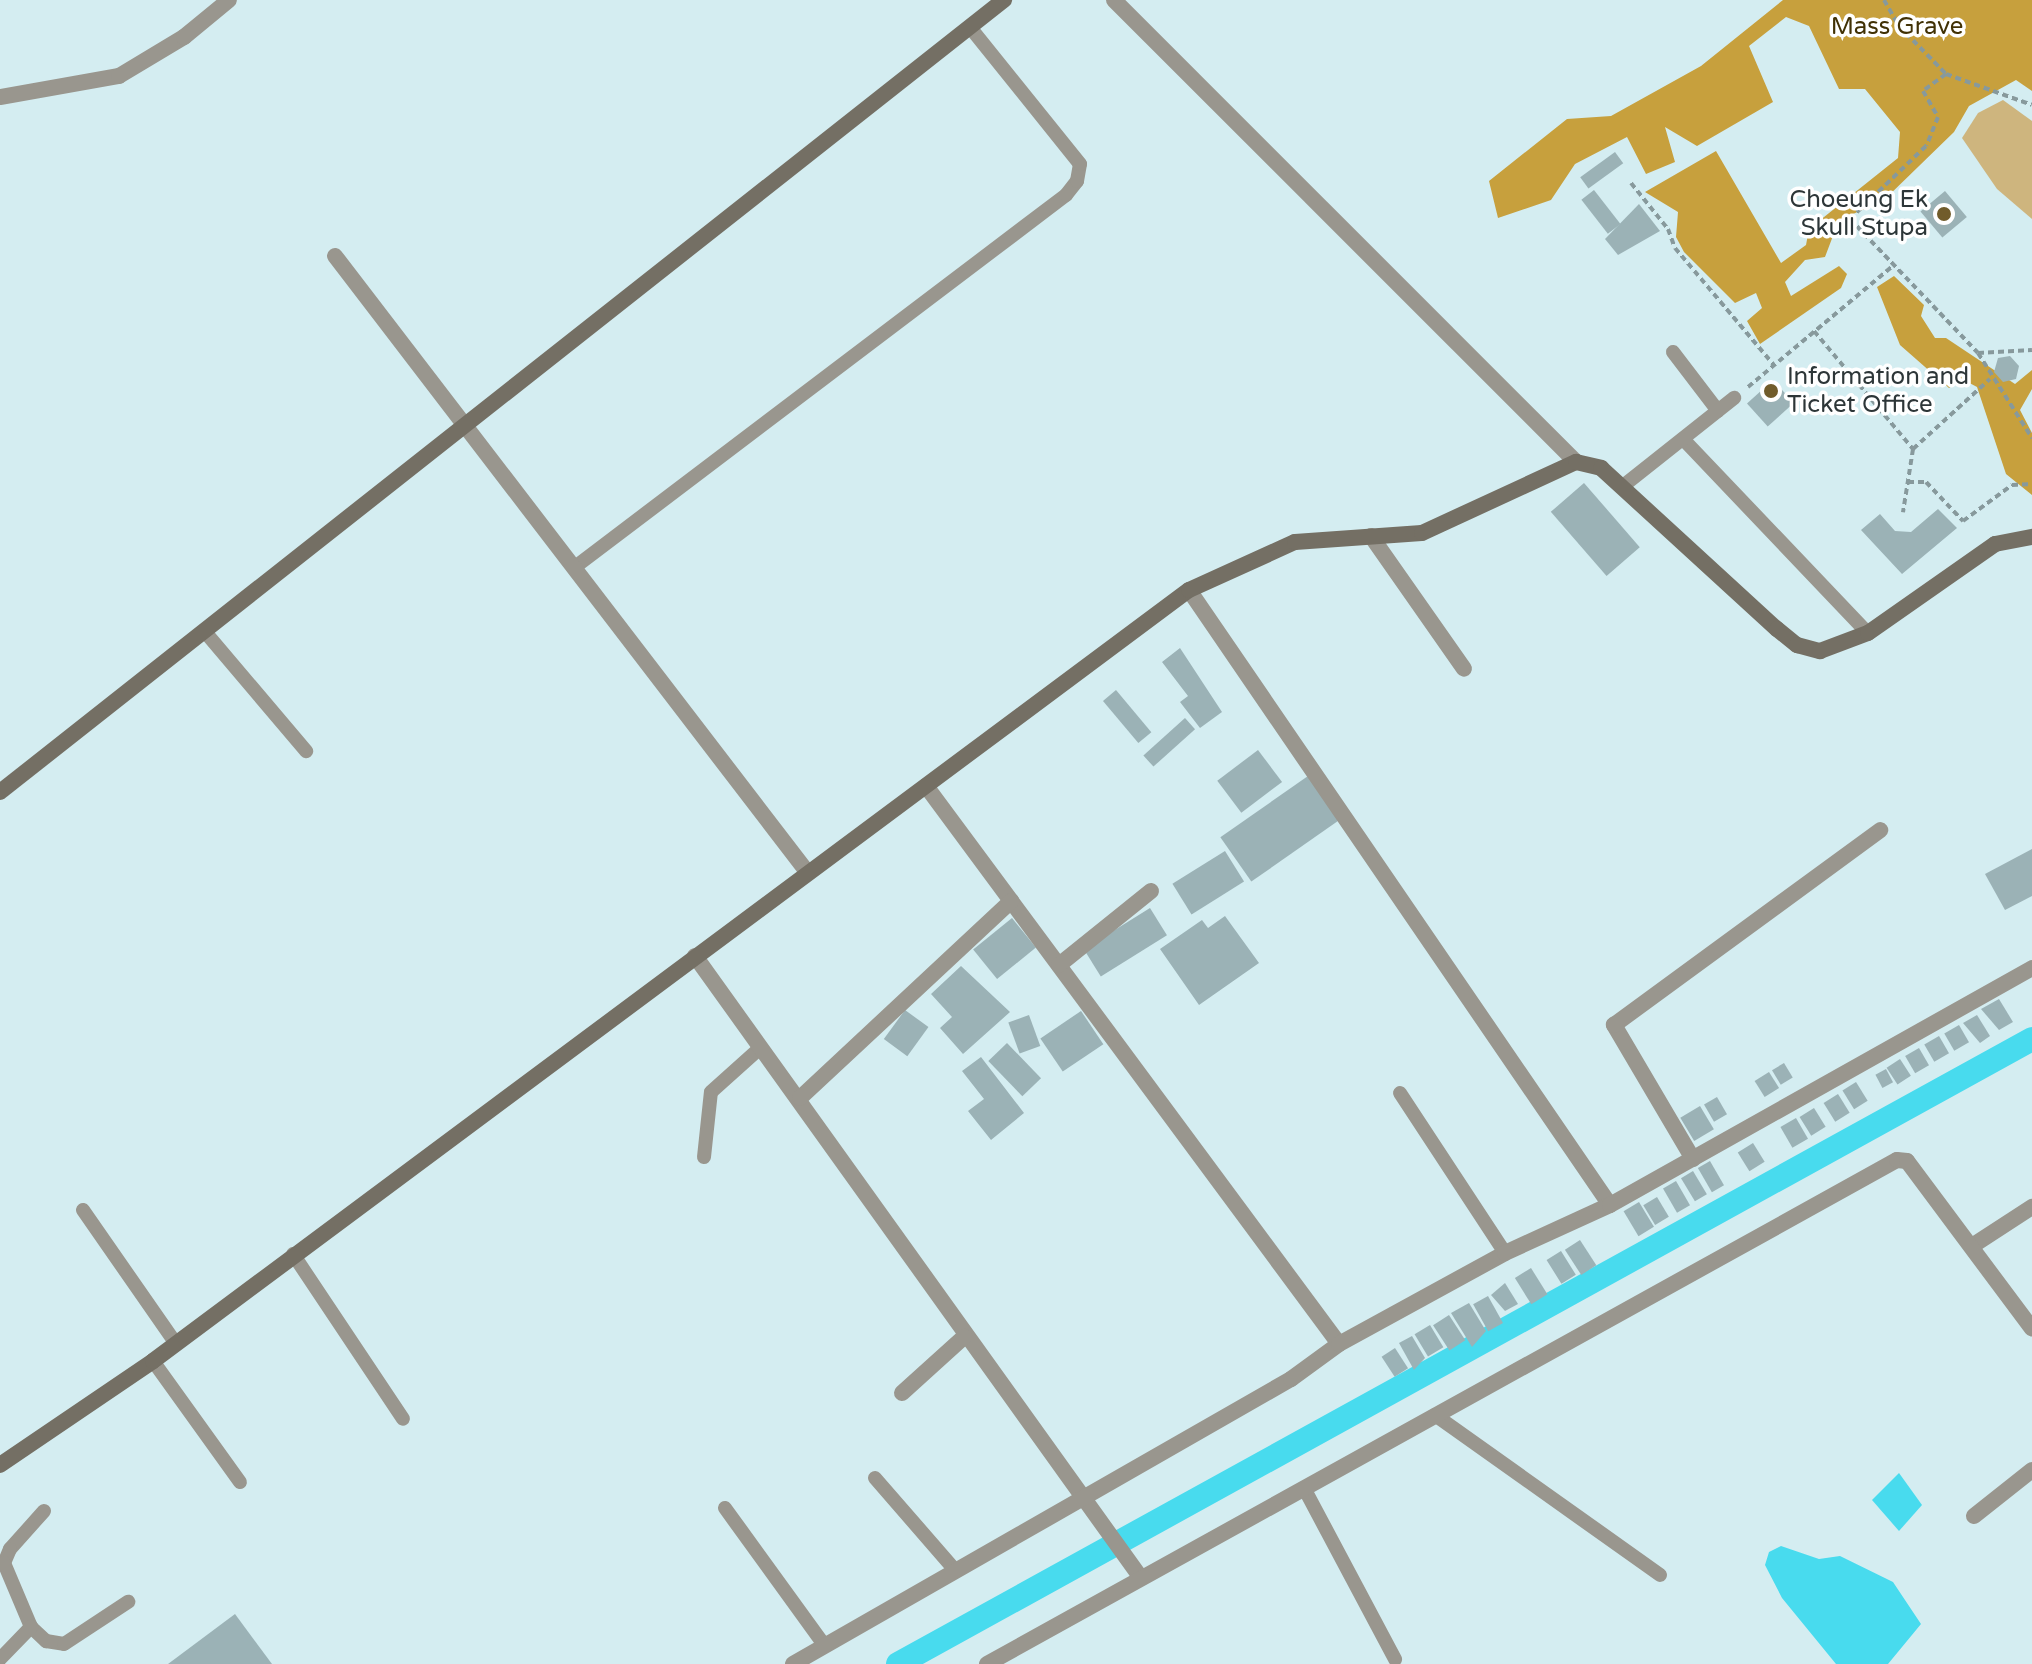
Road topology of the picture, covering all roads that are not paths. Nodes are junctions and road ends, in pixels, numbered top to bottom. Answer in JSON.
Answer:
{"nodes":[{"id":1,"x":229,"y":0,"type":"edge"},
{"id":2,"x":1004,"y":0,"type":"edge"},
{"id":3,"x":1114,"y":0,"type":"edge"},
{"id":4,"x":970,"y":27,"type":"junction"},
{"id":5,"x":0,"y":97,"type":"edge"},
{"id":6,"x":335,"y":256,"type":"dead end"},
{"id":7,"x":1673,"y":352,"type":"dead end"},
{"id":8,"x":1734,"y":398,"type":"road end"},
{"id":9,"x":1718,"y":411,"type":"junction"},
{"id":10,"x":464,"y":429,"type":"junction"},
{"id":11,"x":1683,"y":439,"type":"junction"},
{"id":12,"x":1576,"y":462,"type":"junction"},
{"id":13,"x":1623,"y":486,"type":"junction"},
{"id":14,"x":1371,"y":536,"type":"junction"},
{"id":15,"x":2032,"y":537,"type":"edge"},
{"id":16,"x":575,"y":567,"type":"junction"},
{"id":17,"x":1189,"y":590,"type":"junction"},
{"id":18,"x":206,"y":633,"type":"junction"},
{"id":19,"x":1868,"y":633,"type":"junction"},
{"id":20,"x":1464,"y":669,"type":"dead end"},
{"id":21,"x":306,"y":751,"type":"dead end"},
{"id":22,"x":926,"y":786,"type":"junction"},
{"id":23,"x":0,"y":792,"type":"edge"},
{"id":24,"x":1880,"y":830,"type":"dead end"},
{"id":25,"x":808,"y":873,"type":"junction"},
{"id":26,"x":1151,"y":891,"type":"dead end"},
{"id":27,"x":1011,"y":901,"type":"junction"},
{"id":28,"x":695,"y":956,"type":"junction"},
{"id":29,"x":1059,"y":965,"type":"junction"},
{"id":30,"x":2032,"y":968,"type":"edge"},
{"id":31,"x":759,"y":1049,"type":"junction"},
{"id":32,"x":1400,"y":1093,"type":"dead end"},
{"id":33,"x":800,"y":1098,"type":"junction"},
{"id":34,"x":704,"y":1157,"type":"dead end"},
{"id":35,"x":1693,"y":1159,"type":"junction"},
{"id":36,"x":1610,"y":1205,"type":"junction"},
{"id":37,"x":2032,"y":1207,"type":"edge"},
{"id":38,"x":83,"y":1210,"type":"dead end"},
{"id":39,"x":1972,"y":1246,"type":"junction"},
{"id":40,"x":1505,"y":1253,"type":"junction"},
{"id":41,"x":293,"y":1254,"type":"junction"},
{"id":42,"x":2032,"y":1329,"type":"edge"},
{"id":43,"x":964,"y":1337,"type":"junction"},
{"id":44,"x":176,"y":1344,"type":"junction"},
{"id":45,"x":1339,"y":1344,"type":"junction"},
{"id":46,"x":153,"y":1361,"type":"junction"},
{"id":47,"x":902,"y":1393,"type":"dead end"},
{"id":48,"x":1435,"y":1415,"type":"junction"},
{"id":49,"x":403,"y":1419,"type":"dead end"},
{"id":50,"x":0,"y":1465,"type":"edge"},
{"id":51,"x":2032,"y":1470,"type":"edge"},
{"id":52,"x":875,"y":1478,"type":"dead end"},
{"id":53,"x":240,"y":1482,"type":"dead end"},
{"id":54,"x":1304,"y":1488,"type":"junction"},
{"id":55,"x":1083,"y":1497,"type":"junction"},
{"id":56,"x":725,"y":1508,"type":"dead end"},
{"id":57,"x":44,"y":1511,"type":"dead end"},
{"id":58,"x":1974,"y":1516,"type":"dead end"},
{"id":59,"x":955,"y":1570,"type":"junction"},
{"id":60,"x":1660,"y":1575,"type":"dead end"},
{"id":61,"x":1141,"y":1578,"type":"junction"},
{"id":62,"x":128,"y":1602,"type":"dead end"},
{"id":63,"x":31,"y":1627,"type":"junction"},
{"id":64,"x":824,"y":1645,"type":"junction"},
{"id":65,"x":0,"y":1659,"type":"edge"},
{"id":66,"x":1395,"y":1659,"type":"dead end"},
{"id":67,"x":793,"y":1664,"type":"edge"},
{"id":68,"x":987,"y":1664,"type":"edge"}],
"edges":[{"from":1,"to":5,"type":"street"},
{"from":2,"to":4,"type":"street"},
{"from":3,"to":12,"type":"street"},
{"from":4,"to":10,"type":"street"},
{"from":4,"to":16,"type":"lane"},
{"from":6,"to":10,"type":"street"},
{"from":7,"to":9,"type":"lane"},
{"from":8,"to":9,"type":"lane"},
{"from":9,"to":11,"type":"lane"},
{"from":10,"to":16,"type":"street"},
{"from":10,"to":18,"type":"street"},
{"from":11,"to":13,"type":"lane"},
{"from":11,"to":19,"type":"lane"},
{"from":12,"to":13,"type":"street"},
{"from":12,"to":14,"type":"street"},
{"from":13,"to":19,"type":"street"},
{"from":14,"to":17,"type":"street"},
{"from":14,"to":20,"type":"street"},
{"from":15,"to":19,"type":"street"},
{"from":16,"to":25,"type":"street"},
{"from":17,"to":22,"type":"street"},
{"from":17,"to":36,"type":"street"},
{"from":18,"to":21,"type":"lane"},
{"from":18,"to":23,"type":"street"},
{"from":22,"to":25,"type":"street"},
{"from":22,"to":27,"type":"street"},
{"from":24,"to":35,"type":"street"},
{"from":25,"to":28,"type":"street"},
{"from":26,"to":29,"type":"street"},
{"from":27,"to":29,"type":"street"},
{"from":27,"to":33,"type":"street"},
{"from":28,"to":31,"type":"street"},
{"from":28,"to":41,"type":"street"},
{"from":29,"to":45,"type":"street"},
{"from":30,"to":35,"type":"street"},
{"from":31,"to":33,"type":"street"},
{"from":31,"to":34,"type":"lane"},
{"from":32,"to":40,"type":"lane"},
{"from":33,"to":43,"type":"street"},
{"from":35,"to":36,"type":"street"},
{"from":36,"to":40,"type":"street"},
{"from":37,"to":39,"type":"street"},
{"from":38,"to":44,"type":"lane"},
{"from":39,"to":42,"type":"street"},
{"from":39,"to":48,"type":"street"},
{"from":40,"to":45,"type":"street"},
{"from":41,"to":44,"type":"street"},
{"from":41,"to":49,"type":"lane"},
{"from":43,"to":47,"type":"street"},
{"from":43,"to":55,"type":"street"},
{"from":44,"to":46,"type":"street"},
{"from":45,"to":55,"type":"street"},
{"from":46,"to":50,"type":"street"},
{"from":46,"to":53,"type":"lane"},
{"from":48,"to":54,"type":"street"},
{"from":48,"to":60,"type":"lane"},
{"from":51,"to":58,"type":"street"},
{"from":52,"to":59,"type":"lane"},
{"from":54,"to":61,"type":"street"},
{"from":54,"to":66,"type":"lane"},
{"from":55,"to":59,"type":"street"},
{"from":55,"to":61,"type":"street"},
{"from":56,"to":64,"type":"lane"},
{"from":57,"to":63,"type":"lane"},
{"from":59,"to":64,"type":"street"},
{"from":61,"to":68,"type":"street"},
{"from":62,"to":63,"type":"lane"},
{"from":63,"to":65,"type":"lane"},
{"from":64,"to":67,"type":"street"}]}
